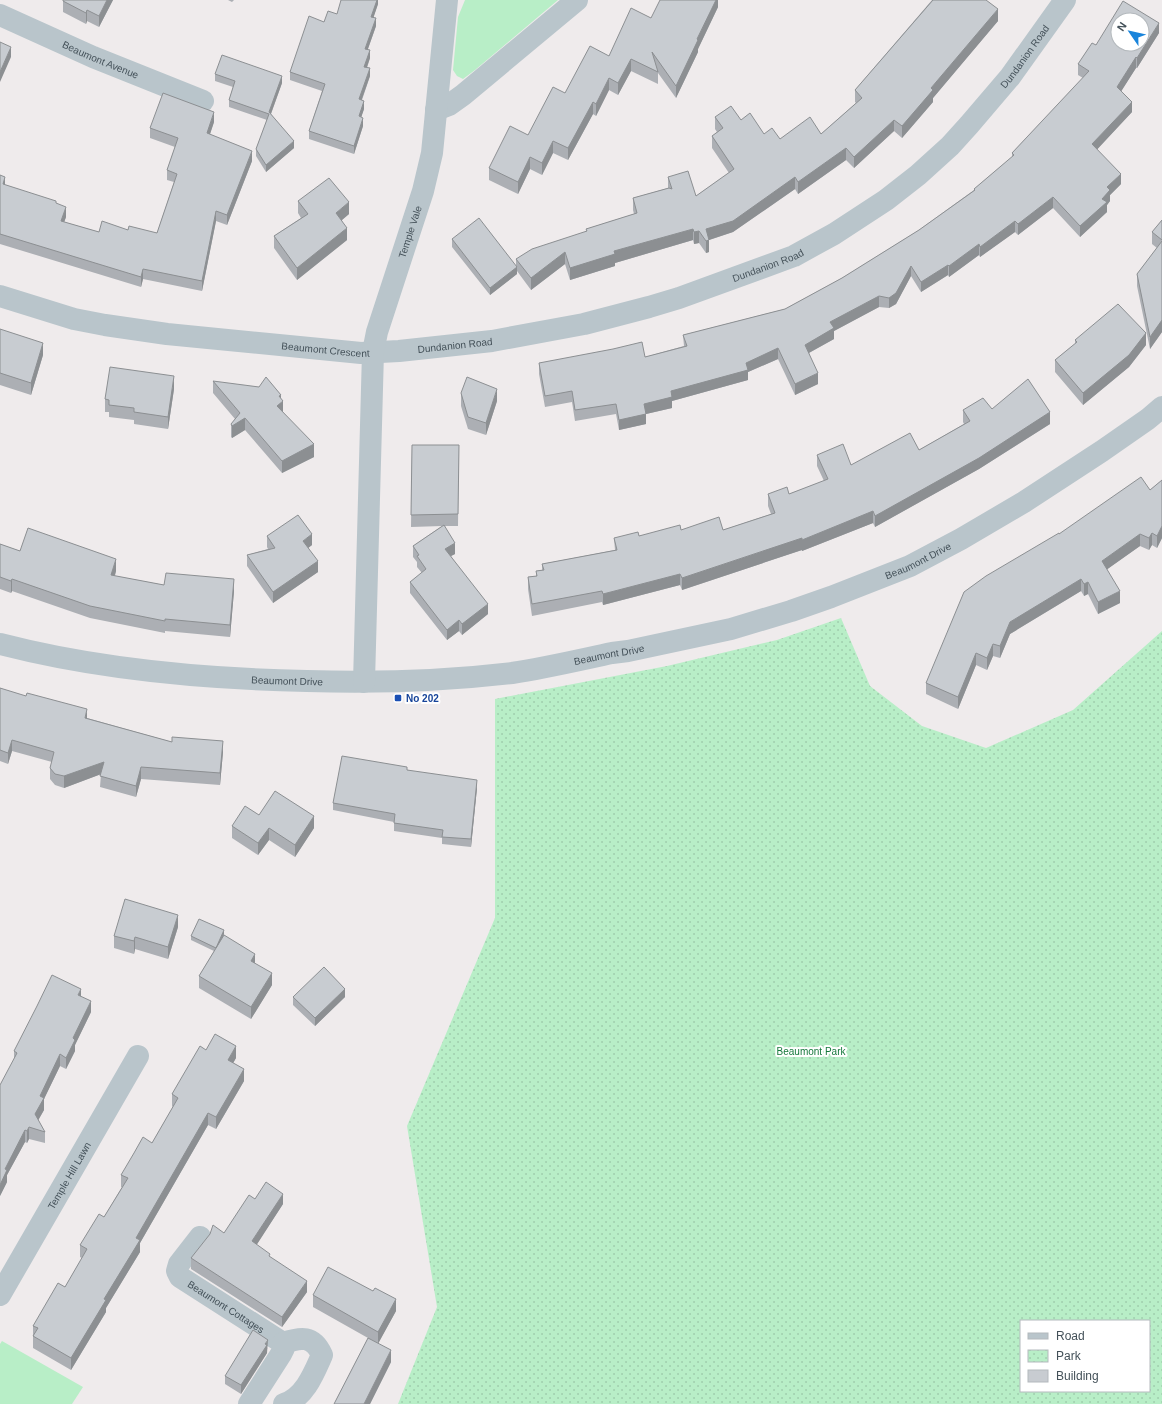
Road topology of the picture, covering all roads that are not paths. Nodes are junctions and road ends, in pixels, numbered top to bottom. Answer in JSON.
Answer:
{"nodes":[{"id":1,"x":447,"y":0,"type":"edge"},
{"id":2,"x":577,"y":0,"type":"edge"},
{"id":3,"x":1065,"y":0,"type":"edge"},
{"id":4,"x":0,"y":15,"type":"edge"},
{"id":5,"x":203,"y":100,"type":"dead end"},
{"id":6,"x":436,"y":110,"type":"junction"},
{"id":7,"x":0,"y":296,"type":"edge"},
{"id":8,"x":374,"y":352,"type":"junction"},
{"id":9,"x":1162,"y":407,"type":"edge"},
{"id":10,"x":0,"y":644,"type":"edge"},
{"id":11,"x":364,"y":682,"type":"junction"},
{"id":12,"x":138,"y":1056,"type":"dead end"},
{"id":13,"x":200,"y":1237,"type":"dead end"},
{"id":14,"x":0,"y":1295,"type":"edge"},
{"id":15,"x":282,"y":1348,"type":"junction"},
{"id":16,"x":249,"y":1404,"type":"edge"},
{"id":17,"x":284,"y":1404,"type":"edge"}],
"edges":[{"from":1,"to":6,"type":"street","name":"Temple Vale"},
{"from":2,"to":6,"type":"street"},
{"from":3,"to":8,"type":"street","name":"Dundanion Road"},
{"from":4,"to":5,"type":"street","name":"Beaumont Avenue"},
{"from":6,"to":8,"type":"street","name":"Temple Vale"},
{"from":7,"to":8,"type":"street","name":"Beaumont Crescent"},
{"from":8,"to":11,"type":"street","name":"Beaumont Crescent"},
{"from":9,"to":11,"type":"street","name":"Beaumont Drive"},
{"from":10,"to":11,"type":"street","name":"Beaumont Drive"},
{"from":12,"to":14,"type":"street","name":"Temple Hill Lawn"},
{"from":13,"to":15,"type":"street","name":"Beaumont Cottages"},
{"from":15,"to":16,"type":"street"},
{"from":15,"to":17,"type":"street"}]}
